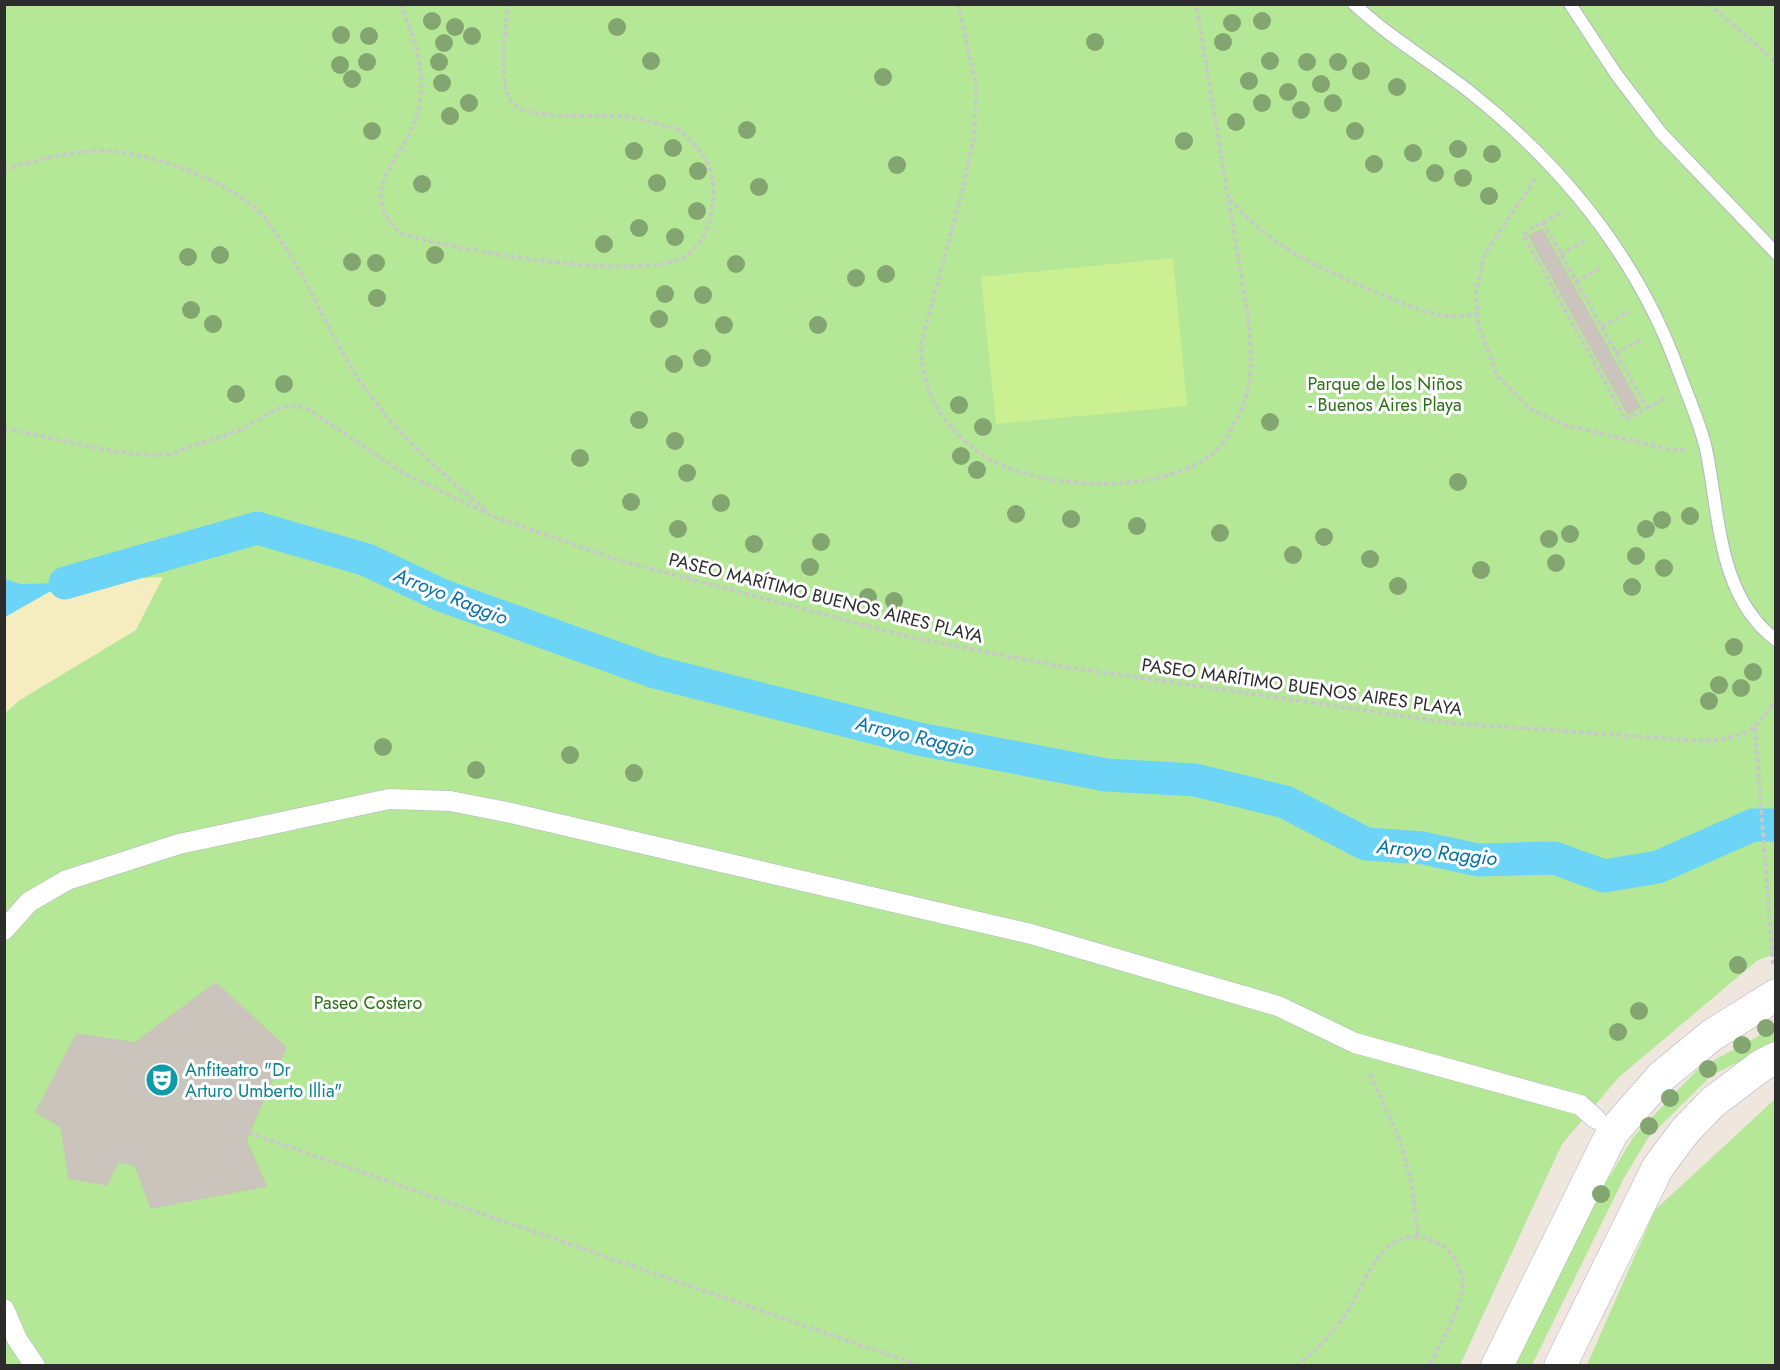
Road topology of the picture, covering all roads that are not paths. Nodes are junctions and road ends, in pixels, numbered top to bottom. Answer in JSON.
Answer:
{"nodes":[{"id":1,"x":1354,"y":4,"type":"edge"},
{"id":2,"x":1570,"y":4,"type":"edge"},
{"id":3,"x":1776,"y":253,"type":"edge"},
{"id":4,"x":1776,"y":640,"type":"edge"},
{"id":5,"x":4,"y":930,"type":"edge"},
{"id":6,"x":1775,"y":982,"type":"edge"},
{"id":7,"x":1776,"y":1058,"type":"edge"},
{"id":8,"x":1596,"y":1119,"type":"dead end"},
{"id":9,"x":4,"y":1309,"type":"edge"},
{"id":10,"x":35,"y":1365,"type":"edge"},
{"id":11,"x":1497,"y":1365,"type":"edge"},
{"id":12,"x":1560,"y":1365,"type":"edge"}],
"edges":[{"from":1,"to":4,"type":"lane"},
{"from":2,"to":3,"type":"lane"},
{"from":5,"to":8,"type":"street"},
{"from":6,"to":11,"type":"street"},
{"from":7,"to":12,"type":"street"},
{"from":9,"to":10,"type":"street"}]}
